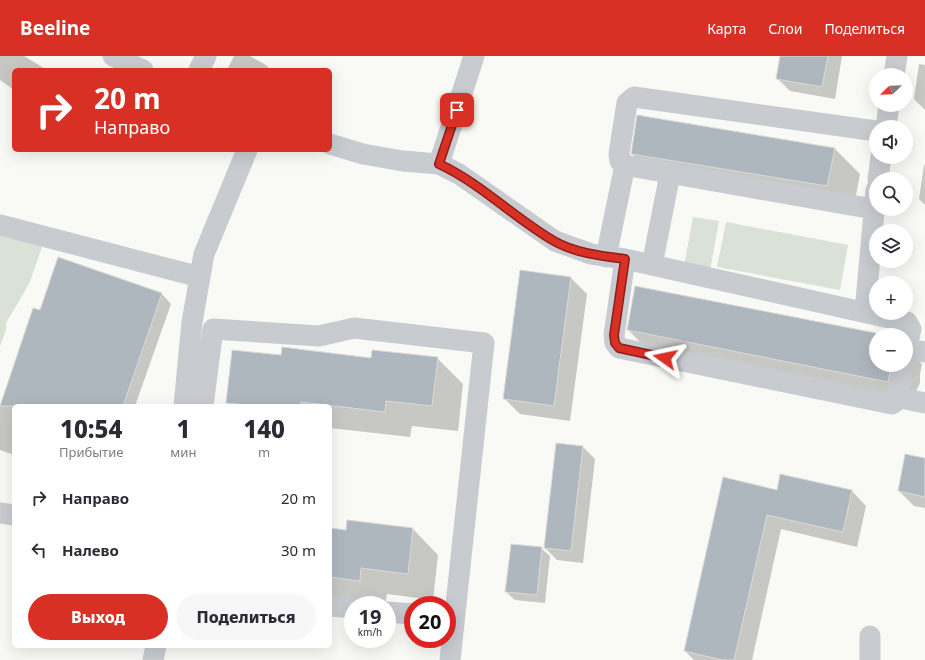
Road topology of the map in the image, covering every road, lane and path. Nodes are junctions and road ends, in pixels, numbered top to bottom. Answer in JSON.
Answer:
{"nodes":[{"id":1,"x":113,"y":56,"type":"edge"},
{"id":2,"x":206,"y":56,"type":"edge"},
{"id":3,"x":474,"y":56,"type":"edge"},
{"id":4,"x":897,"y":56,"type":"edge"},
{"id":5,"x":140,"y":68,"type":"edge"},
{"id":6,"x":200,"y":68,"type":"edge"},
{"id":7,"x":895,"y":68,"type":"edge"},
{"id":8,"x":869,"y":130,"type":"edge"},
{"id":9,"x":332,"y":145,"type":"edge"},
{"id":10,"x":246,"y":152,"type":"edge"},
{"id":11,"x":439,"y":164,"type":"junction"},
{"id":12,"x":624,"y":165,"type":"junction"},
{"id":13,"x":670,"y":174,"type":"junction"},
{"id":14,"x":869,"y":199,"type":"edge"},
{"id":15,"x":873,"y":216,"type":"edge"},
{"id":16,"x":0,"y":225,"type":"edge"},
{"id":17,"x":615,"y":258,"type":"junction"},
{"id":18,"x":652,"y":265,"type":"junction"},
{"id":19,"x":200,"y":276,"type":"junction"},
{"id":20,"x":865,"y":312,"type":"junction"},
{"id":21,"x":910,"y":328,"type":"edge"},
{"id":22,"x":913,"y":351,"type":"edge"},
{"id":23,"x":925,"y":352,"type":"edge"},
{"id":24,"x":901,"y":372,"type":"edge"},
{"id":25,"x":896,"y":397,"type":"junction"},
{"id":26,"x":925,"y":403,"type":"edge"},
{"id":27,"x":184,"y":404,"type":"edge"},
{"id":28,"x":203,"y":404,"type":"edge"},
{"id":29,"x":0,"y":513,"type":"edge"},
{"id":30,"x":12,"y":515,"type":"edge"},
{"id":31,"x":453,"y":596,"type":"edge"},
{"id":32,"x":332,"y":606,"type":"edge"},
{"id":33,"x":344,"y":607,"type":"edge"},
{"id":34,"x":870,"y":636,"type":"dead end"},
{"id":35,"x":156,"y":648,"type":"edge"},
{"id":36,"x":450,"y":648,"type":"edge"},
{"id":37,"x":153,"y":660,"type":"edge"},
{"id":38,"x":450,"y":660,"type":"edge"},
{"id":39,"x":870,"y":660,"type":"edge"}],
"edges":[{"from":1,"to":5,"type":"street"},
{"from":2,"to":6,"type":"street"},
{"from":3,"to":11,"type":"street"},
{"from":4,"to":7,"type":"street"},
{"from":8,"to":12,"type":"street"},
{"from":9,"to":11,"type":"street"},
{"from":10,"to":19,"type":"street"},
{"from":11,"to":17,"type":"street"},
{"from":12,"to":13,"type":"street"},
{"from":12,"to":17,"type":"street"},
{"from":13,"to":14,"type":"street"},
{"from":13,"to":18,"type":"street"},
{"from":15,"to":20,"type":"street"},
{"from":16,"to":19,"type":"street"},
{"from":17,"to":18,"type":"street"},
{"from":17,"to":25,"type":"street"},
{"from":18,"to":20,"type":"street"},
{"from":19,"to":27,"type":"street"},
{"from":20,"to":21,"type":"street"},
{"from":22,"to":23,"type":"street"},
{"from":24,"to":25,"type":"street"},
{"from":25,"to":26,"type":"street"},
{"from":28,"to":31,"type":"street"},
{"from":29,"to":30,"type":"street"},
{"from":32,"to":33,"type":"street"},
{"from":34,"to":39,"type":"street"},
{"from":35,"to":37,"type":"street"},
{"from":36,"to":38,"type":"street"}]}
